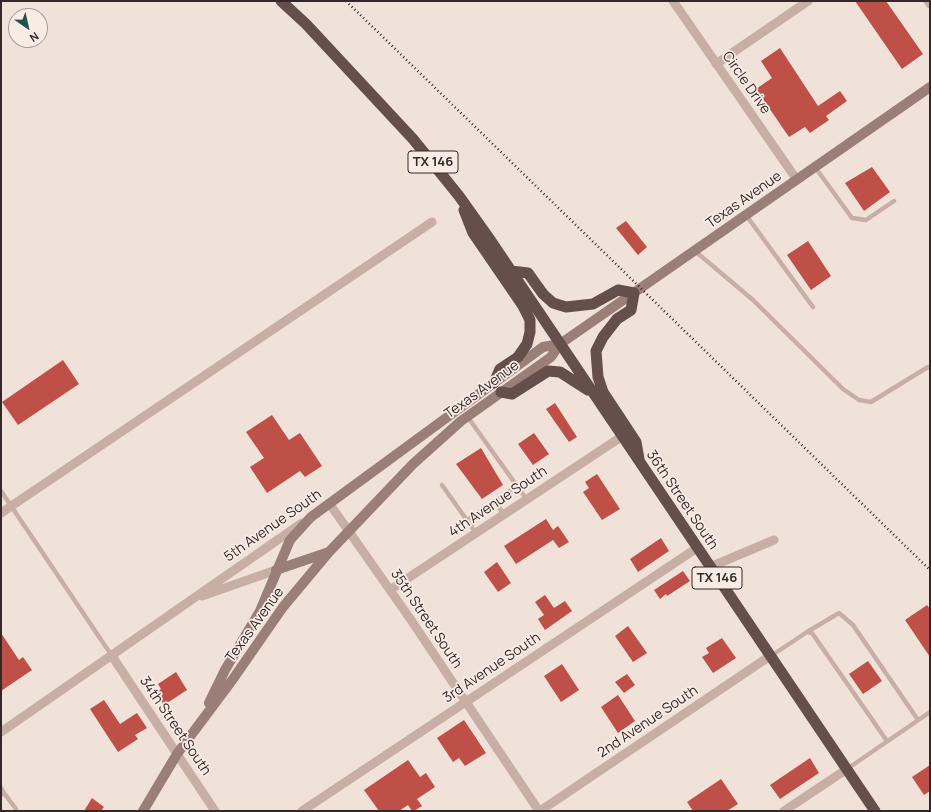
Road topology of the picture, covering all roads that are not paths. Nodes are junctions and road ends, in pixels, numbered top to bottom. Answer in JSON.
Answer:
{"nodes":[{"id":1,"x":281,"y":1,"type":"edge"},
{"id":2,"x":673,"y":1,"type":"edge"},
{"id":3,"x":808,"y":1,"type":"edge"},
{"id":4,"x":928,"y":1,"type":"edge"},
{"id":5,"x":930,"y":4,"type":"edge"},
{"id":6,"x":716,"y":64,"type":"junction"},
{"id":7,"x":930,"y":87,"type":"edge"},
{"id":8,"x":815,"y":167,"type":"junction"},
{"id":9,"x":797,"y":180,"type":"junction"},
{"id":10,"x":459,"y":196,"type":"junction"},
{"id":11,"x":894,"y":202,"type":"dead end"},
{"id":12,"x":746,"y":215,"type":"junction"},
{"id":13,"x":432,"y":222,"type":"dead end"},
{"id":14,"x":695,"y":251,"type":"junction"},
{"id":15,"x":511,"y":271,"type":"junction"},
{"id":16,"x":634,"y":293,"type":"junction"},
{"id":17,"x":813,"y":307,"type":"dead end"},
{"id":18,"x":560,"y":344,"type":"junction"},
{"id":19,"x":928,"y":367,"type":"dead end"},
{"id":20,"x":494,"y":383,"type":"junction"},
{"id":21,"x":501,"y":392,"type":"junction"},
{"id":22,"x":593,"y":393,"type":"junction"},
{"id":23,"x":467,"y":416,"type":"junction"},
{"id":24,"x":622,"y":437,"type":"junction"},
{"id":25,"x":640,"y":463,"type":"junction"},
{"id":26,"x":442,"y":485,"type":"dead end"},
{"id":27,"x":517,"y":486,"type":"junction"},
{"id":28,"x":1,"y":491,"type":"edge"},
{"id":29,"x":527,"y":500,"type":"junction"},
{"id":30,"x":495,"y":501,"type":"junction"},
{"id":31,"x":329,"y":503,"type":"junction"},
{"id":32,"x":11,"y":506,"type":"junction"},
{"id":33,"x":1,"y":513,"type":"edge"},
{"id":34,"x":504,"y":515,"type":"junction"},
{"id":35,"x":311,"y":517,"type":"junction"},
{"id":36,"x":467,"y":520,"type":"junction"},
{"id":37,"x":349,"y":531,"type":"junction"},
{"id":38,"x":476,"y":533,"type":"junction"},
{"id":39,"x":774,"y":540,"type":"dead end"},
{"id":40,"x":697,"y":548,"type":"junction"},
{"id":41,"x":329,"y":552,"type":"junction"},
{"id":42,"x":710,"y":567,"type":"junction"},
{"id":43,"x":276,"y":570,"type":"junction"},
{"id":44,"x":390,"y":590,"type":"junction"},
{"id":45,"x":191,"y":600,"type":"junction"},
{"id":46,"x":807,"y":632,"type":"junction"},
{"id":47,"x":112,"y":656,"type":"junction"},
{"id":48,"x":770,"y":656,"type":"junction"},
{"id":49,"x":466,"y":702,"type":"junction"},
{"id":50,"x":930,"y":712,"type":"edge"},
{"id":51,"x":918,"y":720,"type":"junction"},
{"id":52,"x":201,"y":721,"type":"junction"},
{"id":53,"x":1,"y":732,"type":"edge"},
{"id":54,"x":887,"y":741,"type":"junction"},
{"id":55,"x":177,"y":754,"type":"junction"},
{"id":56,"x":847,"y":769,"type":"junction"},
{"id":57,"x":1,"y":788,"type":"edge"},
{"id":58,"x":3,"y":794,"type":"edge"},
{"id":59,"x":16,"y":810,"type":"edge"},
{"id":60,"x":142,"y":811,"type":"edge"},
{"id":61,"x":215,"y":811,"type":"edge"},
{"id":62,"x":302,"y":811,"type":"edge"},
{"id":63,"x":540,"y":811,"type":"edge"},
{"id":64,"x":784,"y":811,"type":"edge"},
{"id":65,"x":875,"y":811,"type":"edge"}],
"edges":[{"from":1,"to":10,"type":"highway","number":"TX 146"},
{"from":2,"to":6,"type":"street","name":"Circle Drive"},
{"from":3,"to":6,"type":"street"},
{"from":4,"to":5,"type":"street"},
{"from":6,"to":9,"type":"street","name":"Circle Drive"},
{"from":7,"to":8,"type":"main road","name":"Texas Avenue"},
{"from":8,"to":9,"type":"main road","name":"Texas Avenue"},
{"from":8,"to":11,"type":"lane"},
{"from":9,"to":12,"type":"main road","name":"Texas Avenue"},
{"from":10,"to":15,"type":"highway","number":"TX 146"},
{"from":10,"to":20,"type":"highway"},
{"from":12,"to":14,"type":"main road","name":"Texas Avenue"},
{"from":12,"to":17,"type":"lane"},
{"from":13,"to":32,"type":"street"},
{"from":14,"to":16,"type":"main road","name":"Texas Avenue"},
{"from":14,"to":19,"type":"lane"},
{"from":15,"to":16,"type":"highway"},
{"from":15,"to":18,"type":"highway","number":"TX 146"},
{"from":16,"to":18,"type":"main road","name":"Texas Avenue"},
{"from":16,"to":25,"type":"highway"},
{"from":18,"to":20,"type":"main road","name":"5th Avenue South"},
{"from":18,"to":21,"type":"main road","name":"Texas Avenue"},
{"from":18,"to":22,"type":"highway","name":"36th Street South","number":"TX 146"},
{"from":20,"to":31,"type":"main road","name":"5th Avenue South"},
{"from":21,"to":22,"type":"highway","number":"TX 146"},
{"from":21,"to":23,"type":"main road","name":"Texas Avenue"},
{"from":22,"to":24,"type":"highway","name":"36th Street South","number":"TX 146"},
{"from":23,"to":27,"type":"lane"},
{"from":23,"to":37,"type":"main road","name":"Texas Avenue"},
{"from":24,"to":25,"type":"highway","name":"36th Street South","number":"TX 146"},
{"from":24,"to":29,"type":"street","name":"4th Avenue South"},
{"from":25,"to":40,"type":"highway","name":"36th Street South","number":"TX 146"},
{"from":26,"to":36,"type":"lane"},
{"from":27,"to":29,"type":"lane"},
{"from":27,"to":30,"type":"lane"},
{"from":28,"to":32,"type":"lane"},
{"from":29,"to":34,"type":"street","name":"4th Avenue South"},
{"from":30,"to":34,"type":"lane"},
{"from":30,"to":36,"type":"lane"},
{"from":31,"to":35,"type":"main road","name":"5th Avenue South"},
{"from":31,"to":37,"type":"street","name":"35th Street South"},
{"from":32,"to":33,"type":"street"},
{"from":32,"to":47,"type":"lane"},
{"from":34,"to":38,"type":"street","name":"4th Avenue South"},
{"from":35,"to":43,"type":"main road"},
{"from":35,"to":45,"type":"street","name":"5th Avenue South"},
{"from":36,"to":38,"type":"lane"},
{"from":37,"to":41,"type":"main road","name":"Texas Avenue"},
{"from":37,"to":44,"type":"street","name":"35th Street South"},
{"from":38,"to":44,"type":"street","name":"4th Avenue South"},
{"from":39,"to":42,"type":"street"},
{"from":40,"to":42,"type":"highway","name":"36th Street South","number":"TX 146"},
{"from":40,"to":49,"type":"street","name":"3rd Avenue South"},
{"from":41,"to":43,"type":"main road"},
{"from":41,"to":52,"type":"main road","name":"Texas Avenue"},
{"from":42,"to":48,"type":"highway","name":"36th Street South","number":"TX 146"},
{"from":43,"to":45,"type":"street"},
{"from":43,"to":52,"type":"main road"},
{"from":44,"to":49,"type":"street","name":"35th Street South"},
{"from":45,"to":47,"type":"street","name":"5th Avenue South"},
{"from":46,"to":48,"type":"lane"},
{"from":46,"to":51,"type":"lane"},
{"from":46,"to":54,"type":"lane"},
{"from":47,"to":53,"type":"street","name":"5th Avenue South"},
{"from":47,"to":55,"type":"street","name":"34th Street South"},
{"from":48,"to":56,"type":"highway","name":"36th Street South","number":"TX 146"},
{"from":48,"to":63,"type":"street","name":"2nd Avenue South"},
{"from":49,"to":62,"type":"street","name":"3rd Avenue South"},
{"from":49,"to":63,"type":"street","name":"35th Street South"},
{"from":50,"to":51,"type":"lane"},
{"from":51,"to":54,"type":"lane"},
{"from":52,"to":55,"type":"main road","name":"Texas Avenue"},
{"from":54,"to":56,"type":"lane"},
{"from":55,"to":60,"type":"main road","name":"Texas Avenue"},
{"from":55,"to":61,"type":"street","name":"34th Street South"},
{"from":56,"to":64,"type":"street"},
{"from":56,"to":65,"type":"highway","name":"36th Street South","number":"TX 146"},
{"from":57,"to":58,"type":"lane"},
{"from":58,"to":59,"type":"lane"}]}
